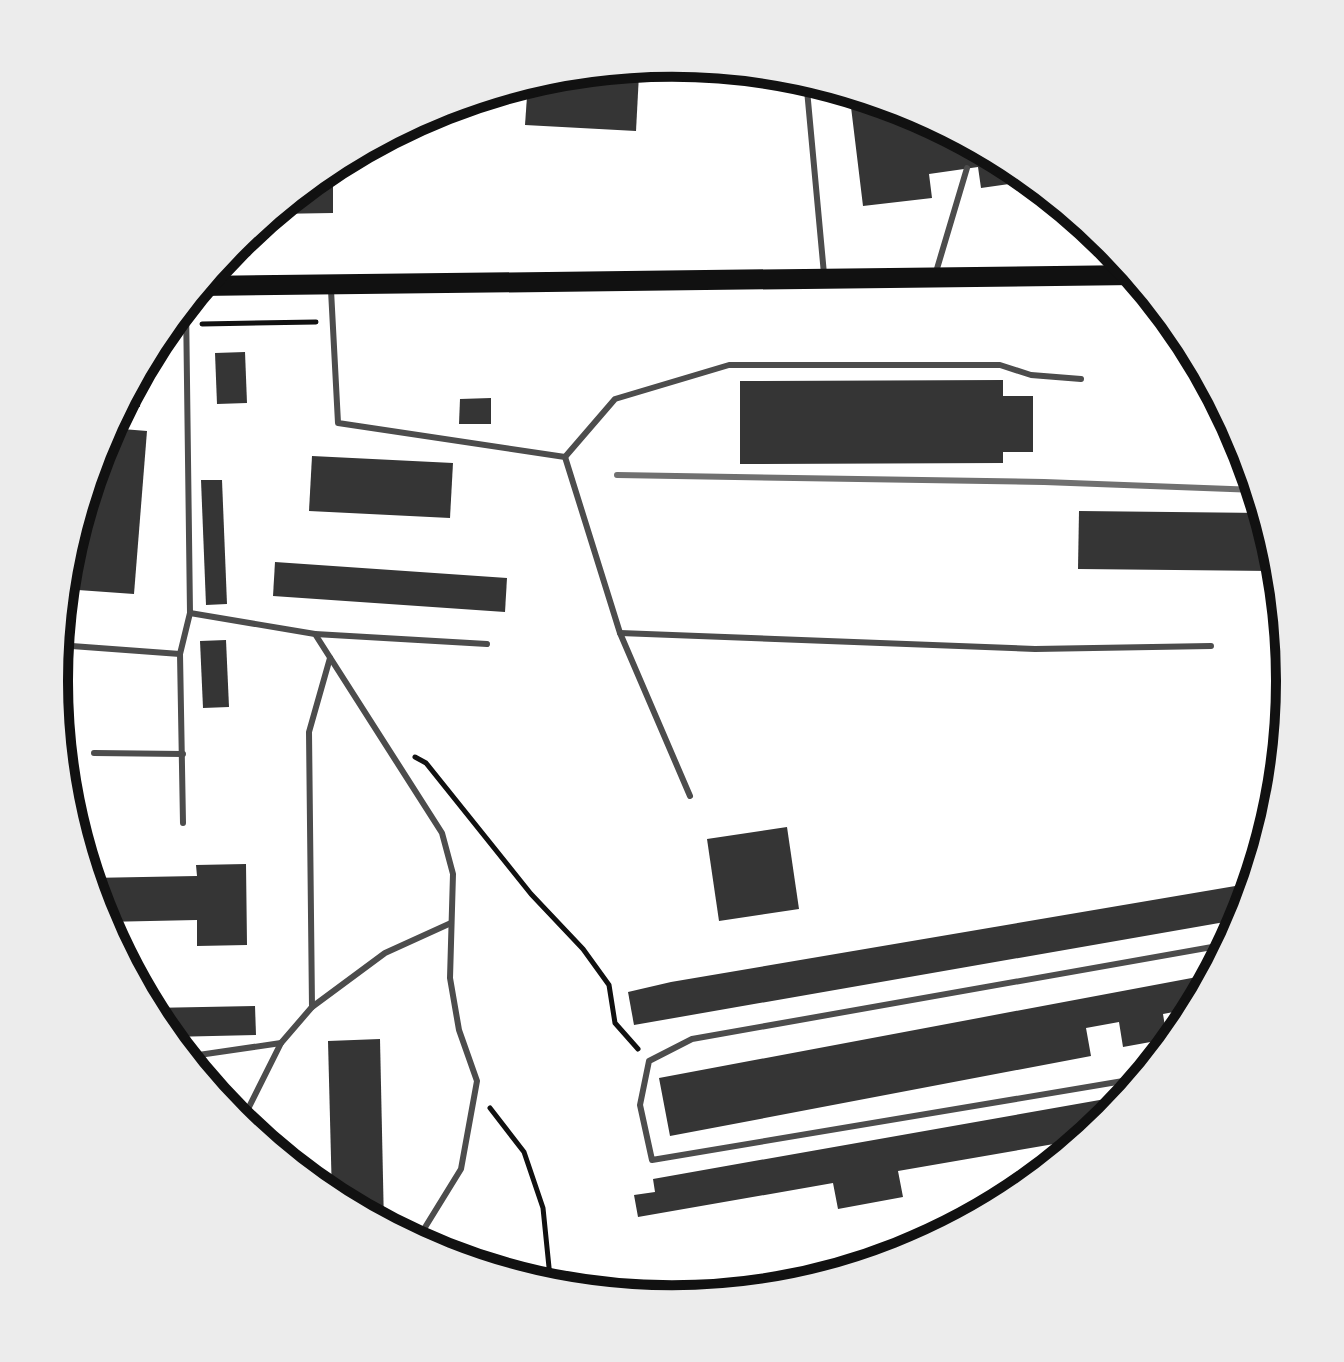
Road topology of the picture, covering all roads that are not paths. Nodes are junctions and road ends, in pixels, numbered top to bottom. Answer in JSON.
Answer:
{"nodes":[{"id":1,"x":807,"y":93,"type":"edge"},
{"id":2,"x":967,"y":168,"type":"dead end"},
{"id":3,"x":1119,"y":275,"type":"edge"},
{"id":4,"x":824,"y":276,"type":"junction"},
{"id":5,"x":935,"y":277,"type":"junction"},
{"id":6,"x":216,"y":286,"type":"edge"},
{"id":7,"x":331,"y":286,"type":"junction"},
{"id":8,"x":186,"y":323,"type":"edge"},
{"id":9,"x":1081,"y":379,"type":"dead end"},
{"id":10,"x":565,"y":457,"type":"junction"},
{"id":11,"x":190,"y":613,"type":"junction"},
{"id":12,"x":620,"y":633,"type":"junction"},
{"id":13,"x":315,"y":634,"type":"junction"},
{"id":14,"x":487,"y":644,"type":"dead end"},
{"id":15,"x":69,"y":646,"type":"edge"},
{"id":16,"x":1211,"y":646,"type":"dead end"},
{"id":17,"x":180,"y":654,"type":"junction"},
{"id":18,"x":330,"y":658,"type":"junction"},
{"id":19,"x":94,"y":753,"type":"dead end"},
{"id":20,"x":183,"y":754,"type":"junction"},
{"id":21,"x":690,"y":796,"type":"dead end"},
{"id":22,"x":183,"y":823,"type":"dead end"},
{"id":23,"x":451,"y":923,"type":"junction"},
{"id":24,"x":1215,"y":947,"type":"edge"},
{"id":25,"x":312,"y":1007,"type":"junction"},
{"id":26,"x":281,"y":1043,"type":"junction"},
{"id":27,"x":198,"y":1055,"type":"edge"},
{"id":28,"x":1124,"y":1081,"type":"edge"},
{"id":29,"x":247,"y":1110,"type":"edge"},
{"id":30,"x":423,"y":1231,"type":"edge"}],
"edges":[{"from":1,"to":4,"type":"lane"},
{"from":2,"to":5,"type":"lane"},
{"from":3,"to":5,"type":"main road"},
{"from":4,"to":5,"type":"main road"},
{"from":4,"to":7,"type":"main road"},
{"from":6,"to":7,"type":"main road"},
{"from":7,"to":10,"type":"lane"},
{"from":8,"to":11,"type":"lane"},
{"from":9,"to":10,"type":"lane"},
{"from":10,"to":12,"type":"lane"},
{"from":11,"to":13,"type":"lane"},
{"from":11,"to":17,"type":"lane"},
{"from":12,"to":16,"type":"lane"},
{"from":12,"to":21,"type":"lane"},
{"from":13,"to":14,"type":"lane"},
{"from":13,"to":18,"type":"lane"},
{"from":15,"to":17,"type":"lane"},
{"from":17,"to":20,"type":"lane"},
{"from":18,"to":23,"type":"lane"},
{"from":18,"to":25,"type":"lane"},
{"from":19,"to":20,"type":"lane"},
{"from":20,"to":22,"type":"lane"},
{"from":23,"to":25,"type":"lane"},
{"from":23,"to":30,"type":"lane"},
{"from":24,"to":28,"type":"lane"},
{"from":25,"to":26,"type":"lane"},
{"from":26,"to":27,"type":"lane"},
{"from":26,"to":29,"type":"lane"}]}
